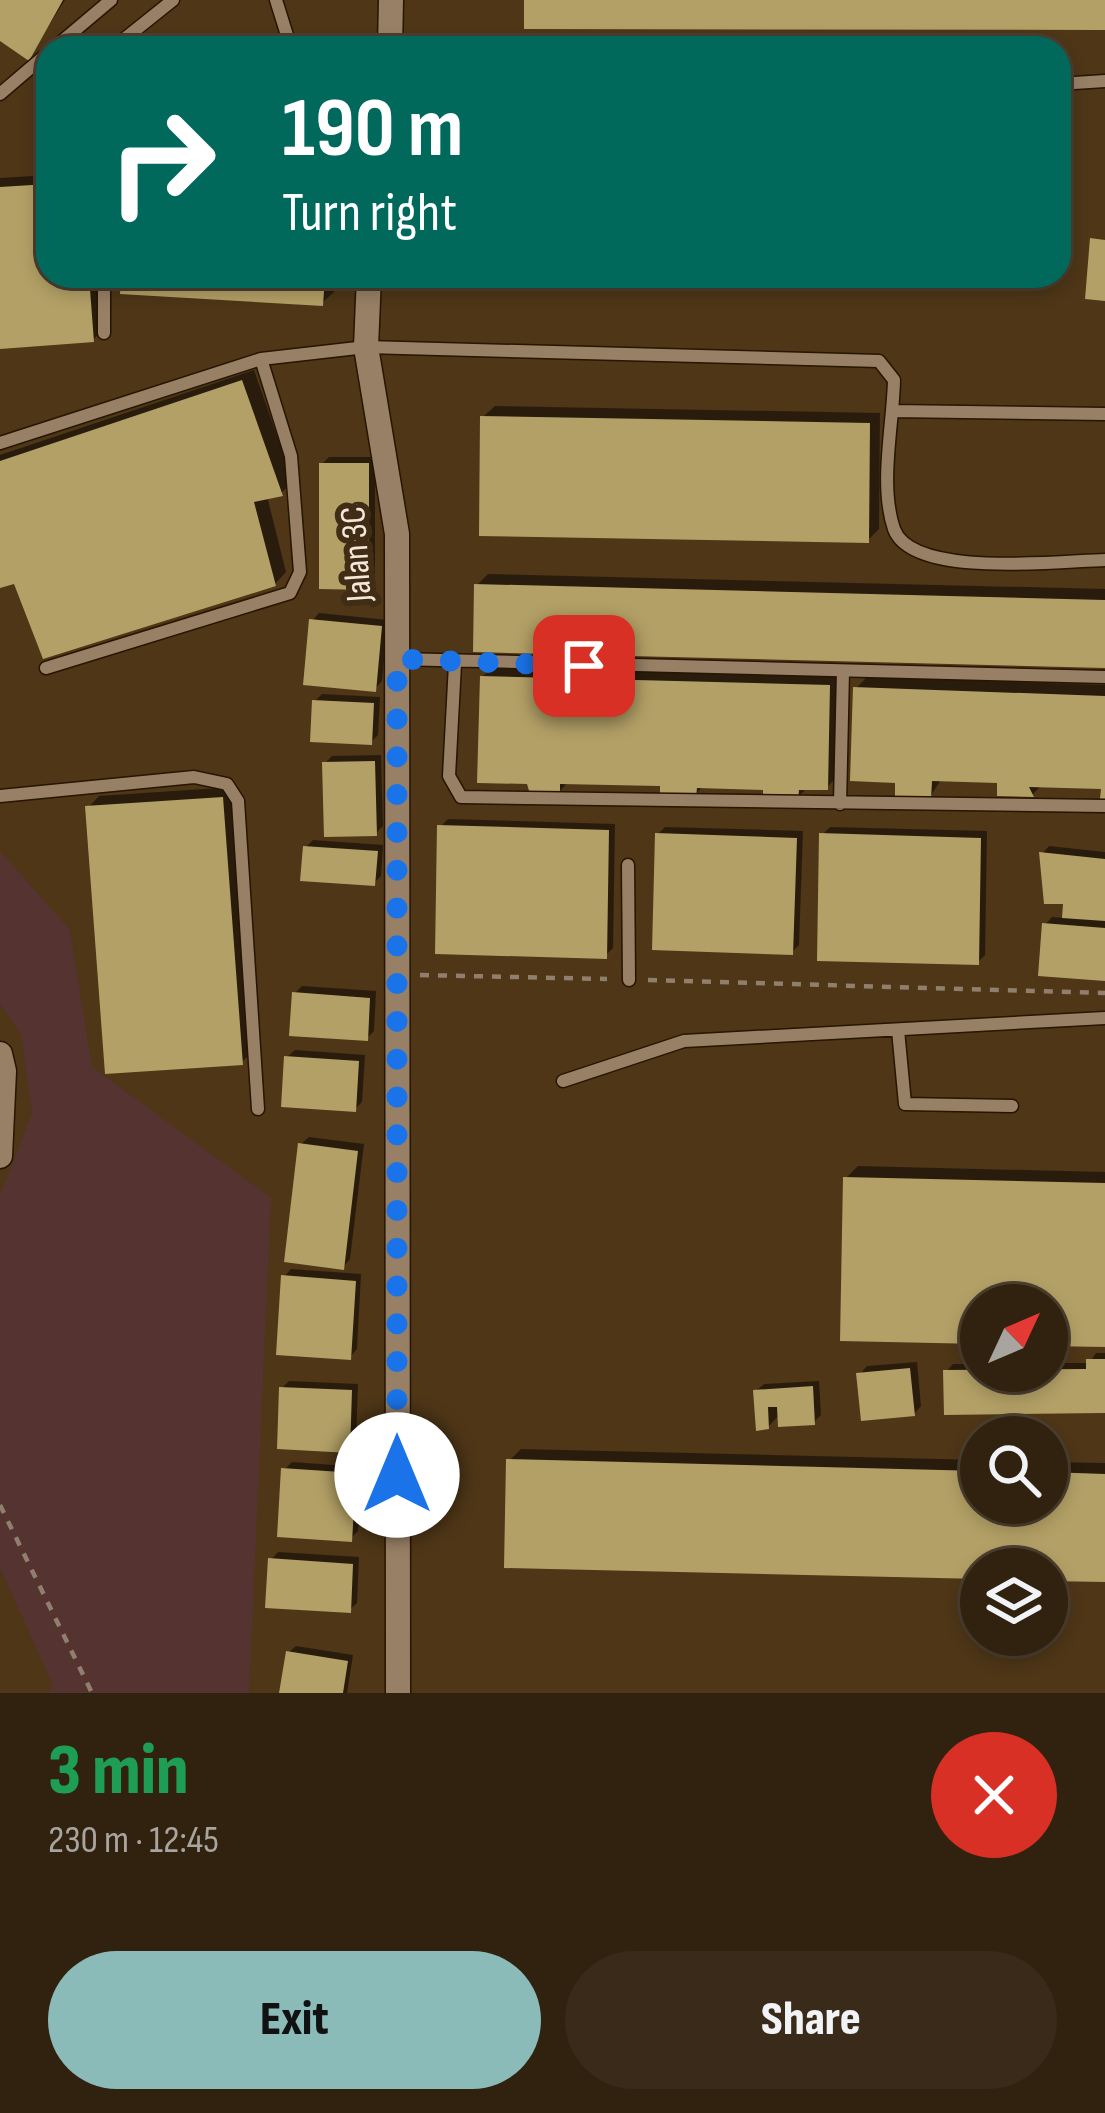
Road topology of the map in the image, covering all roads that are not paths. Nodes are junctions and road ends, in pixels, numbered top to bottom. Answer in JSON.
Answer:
{"nodes":[{"id":1,"x":111,"y":0,"type":"edge"},
{"id":2,"x":173,"y":0,"type":"edge"},
{"id":3,"x":276,"y":0,"type":"edge"},
{"id":4,"x":392,"y":0,"type":"edge"},
{"id":5,"x":69,"y":36,"type":"edge"},
{"id":6,"x":128,"y":36,"type":"edge"},
{"id":7,"x":287,"y":36,"type":"edge"},
{"id":8,"x":390,"y":36,"type":"edge"},
{"id":9,"x":36,"y":64,"type":"edge"},
{"id":10,"x":1071,"y":80,"type":"edge"},
{"id":11,"x":1105,"y":81,"type":"edge"},
{"id":12,"x":0,"y":94,"type":"edge"},
{"id":13,"x":104,"y":288,"type":"edge"},
{"id":14,"x":368,"y":288,"type":"edge"},
{"id":15,"x":104,"y":333,"type":"dead end"},
{"id":16,"x":366,"y":347,"type":"junction"},
{"id":17,"x":260,"y":359,"type":"junction"},
{"id":18,"x":893,"y":411,"type":"junction"},
{"id":19,"x":1105,"y":414,"type":"edge"},
{"id":20,"x":0,"y":443,"type":"edge"},
{"id":21,"x":1105,"y":560,"type":"edge"},
{"id":22,"x":397,"y":659,"type":"junction"},
{"id":23,"x":455,"y":664,"type":"junction"},
{"id":24,"x":46,"y":668,"type":"dead end"},
{"id":25,"x":843,"y":671,"type":"junction"},
{"id":26,"x":1105,"y":677,"type":"edge"},
{"id":27,"x":0,"y":796,"type":"edge"},
{"id":28,"x":840,"y":804,"type":"junction"},
{"id":29,"x":1105,"y":806,"type":"edge"},
{"id":30,"x":628,"y":865,"type":"dead end"},
{"id":31,"x":629,"y":980,"type":"road end"},
{"id":32,"x":1105,"y":1018,"type":"edge"},
{"id":33,"x":898,"y":1030,"type":"junction"},
{"id":34,"x":0,"y":1054,"type":"edge"},
{"id":35,"x":562,"y":1081,"type":"dead end"},
{"id":36,"x":1012,"y":1106,"type":"dead end"},
{"id":37,"x":258,"y":1109,"type":"dead end"},
{"id":38,"x":0,"y":1156,"type":"edge"},
{"id":39,"x":398,"y":1693,"type":"edge"}],
"edges":[{"from":1,"to":5,"type":"lane"},
{"from":2,"to":6,"type":"lane"},
{"from":3,"to":7,"type":"lane"},
{"from":4,"to":8,"type":"street"},
{"from":9,"to":12,"type":"lane"},
{"from":10,"to":11,"type":"lane"},
{"from":13,"to":15,"type":"lane"},
{"from":14,"to":16,"type":"street","name":"Jalan 3C"},
{"from":16,"to":17,"type":"lane"},
{"from":16,"to":18,"type":"lane"},
{"from":16,"to":22,"type":"street","name":"Jalan 3C"},
{"from":17,"to":20,"type":"lane"},
{"from":17,"to":24,"type":"lane"},
{"from":18,"to":19,"type":"lane"},
{"from":18,"to":21,"type":"lane"},
{"from":22,"to":23,"type":"lane"},
{"from":22,"to":39,"type":"street","name":"Jalan 3C"},
{"from":23,"to":25,"type":"lane"},
{"from":23,"to":28,"type":"lane"},
{"from":25,"to":26,"type":"lane"},
{"from":25,"to":28,"type":"lane"},
{"from":27,"to":37,"type":"lane"},
{"from":28,"to":29,"type":"lane"},
{"from":30,"to":31,"type":"lane"},
{"from":32,"to":33,"type":"lane"},
{"from":33,"to":35,"type":"lane"},
{"from":33,"to":36,"type":"lane"},
{"from":34,"to":38,"type":"street"}]}
